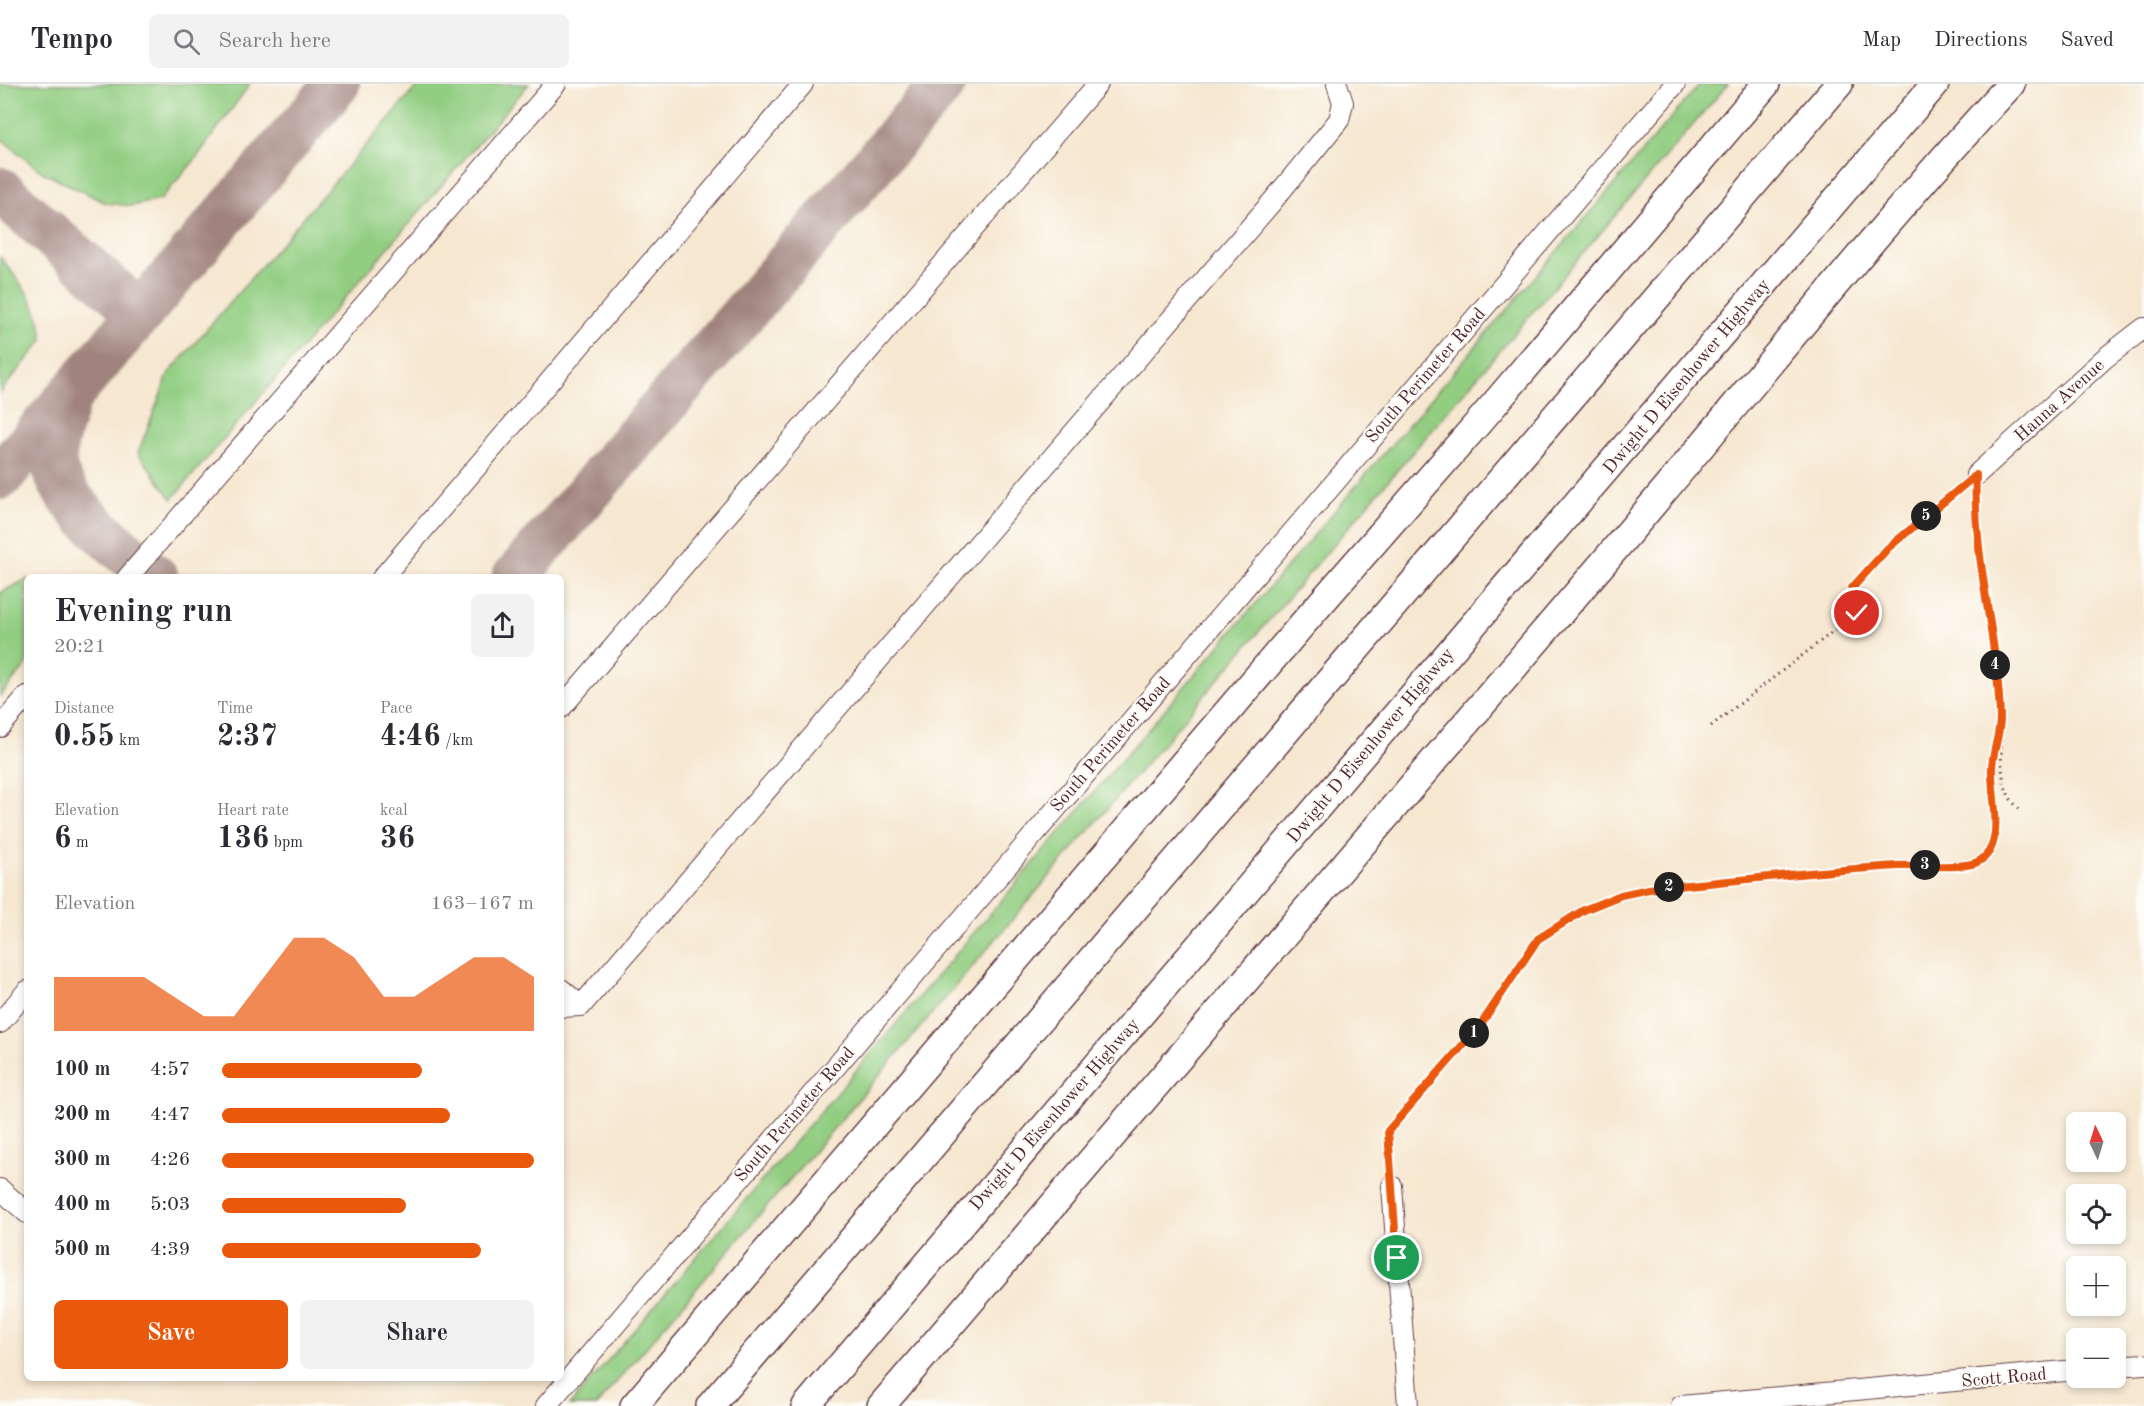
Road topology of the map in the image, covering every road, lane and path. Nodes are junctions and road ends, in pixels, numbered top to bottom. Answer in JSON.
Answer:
{"nodes":[{"id":1,"x":555,"y":84,"type":"edge"},
{"id":2,"x":803,"y":84,"type":"edge"},
{"id":3,"x":1098,"y":84,"type":"edge"},
{"id":4,"x":1337,"y":84,"type":"edge"},
{"id":5,"x":1675,"y":84,"type":"edge"},
{"id":6,"x":1766,"y":84,"type":"edge"},
{"id":7,"x":1839,"y":84,"type":"edge"},
{"id":8,"x":1935,"y":84,"type":"edge"},
{"id":9,"x":2011,"y":84,"type":"edge"},
{"id":10,"x":2144,"y":327,"type":"edge"},
{"id":11,"x":1976,"y":475,"type":"junction"},
{"id":12,"x":130,"y":574,"type":"edge"},
{"id":13,"x":385,"y":574,"type":"edge"},
{"id":14,"x":1857,"y":613,"type":"junction"},
{"id":15,"x":1860,"y":636,"type":"dead end"},
{"id":16,"x":24,"y":699,"type":"edge"},
{"id":17,"x":564,"y":705,"type":"edge"},
{"id":18,"x":2000,"y":720,"type":"junction"},
{"id":19,"x":1711,"y":726,"type":"dead end"},
{"id":20,"x":0,"y":727,"type":"edge"},
{"id":21,"x":2023,"y":811,"type":"dead end"},
{"id":22,"x":564,"y":992,"type":"edge"},
{"id":23,"x":24,"y":995,"type":"edge"},
{"id":24,"x":581,"y":1006,"type":"junction"},
{"id":25,"x":564,"y":1007,"type":"edge"},
{"id":26,"x":0,"y":1023,"type":"edge"},
{"id":27,"x":1392,"y":1186,"type":"joint"},
{"id":28,"x":0,"y":1189,"type":"edge"},
{"id":29,"x":24,"y":1210,"type":"edge"},
{"id":30,"x":2144,"y":1364,"type":"edge"},
{"id":31,"x":2126,"y":1365,"type":"edge"},
{"id":32,"x":2066,"y":1371,"type":"edge"},
{"id":33,"x":546,"y":1406,"type":"edge"},
{"id":34,"x":634,"y":1406,"type":"edge"},
{"id":35,"x":710,"y":1406,"type":"edge"},
{"id":36,"x":806,"y":1406,"type":"edge"},
{"id":37,"x":880,"y":1406,"type":"edge"},
{"id":38,"x":1408,"y":1406,"type":"edge"},
{"id":39,"x":1681,"y":1406,"type":"edge"}],
"edges":[{"from":1,"to":12,"type":"street"},
{"from":2,"to":13,"type":"street"},
{"from":3,"to":17,"type":"street"},
{"from":4,"to":24,"type":"street"},
{"from":5,"to":33,"type":"street","name":"South Perimeter Road"},
{"from":6,"to":34,"type":"highway"},
{"from":7,"to":35,"type":"highway"},
{"from":8,"to":36,"type":"highway","name":"Dwight D Eisenhower Highway"},
{"from":9,"to":37,"type":"highway"},
{"from":10,"to":11,"type":"street","name":"Hanna Avenue"},
{"from":11,"to":14,"type":"path"},
{"from":11,"to":18,"type":"path"},
{"from":14,"to":15,"type":"path"},
{"from":14,"to":19,"type":"path"},
{"from":16,"to":20,"type":"street"},
{"from":18,"to":21,"type":"path"},
{"from":18,"to":27,"type":"path"},
{"from":22,"to":24,"type":"street"},
{"from":23,"to":26,"type":"street"},
{"from":24,"to":25,"type":"street"},
{"from":27,"to":38,"type":"street"},
{"from":28,"to":29,"type":"street"},
{"from":30,"to":31,"type":"street"},
{"from":32,"to":39,"type":"street","name":"Scott Road"}]}
